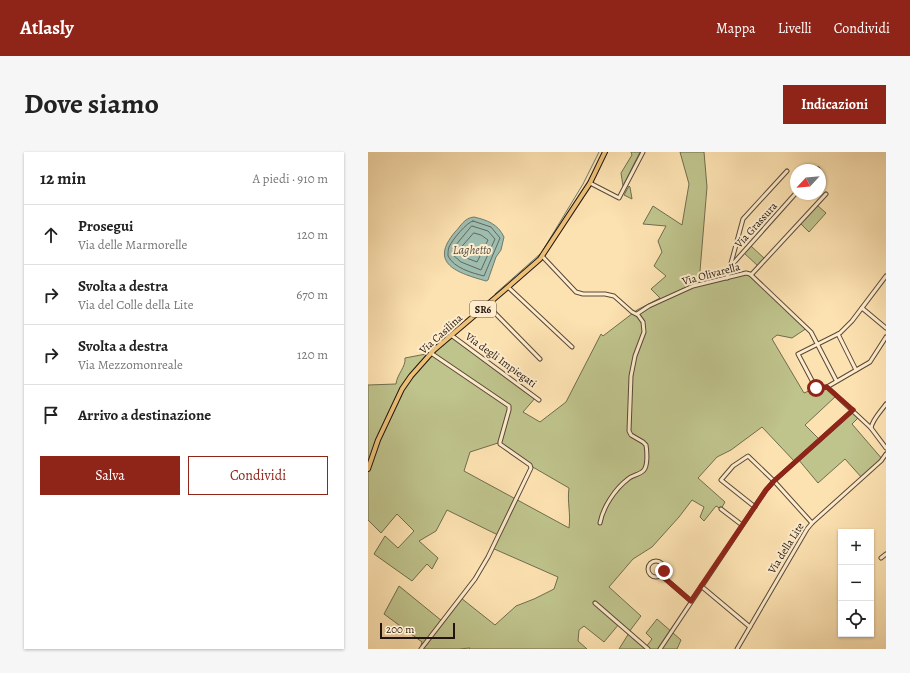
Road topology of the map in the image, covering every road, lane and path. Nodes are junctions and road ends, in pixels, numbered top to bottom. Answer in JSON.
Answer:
{"nodes":[{"id":1,"x":605,"y":152,"type":"edge"},
{"id":2,"x":643,"y":152,"type":"edge"},
{"id":3,"x":787,"y":171,"type":"dead end"},
{"id":4,"x":590,"y":183,"type":"junction"},
{"id":5,"x":790,"y":200,"type":"edge"},
{"id":6,"x":820,"y":200,"type":"edge"},
{"id":7,"x":542,"y":256,"type":"junction"},
{"id":8,"x":729,"y":268,"type":"junction"},
{"id":9,"x":751,"y":275,"type":"junction"},
{"id":10,"x":886,"y":276,"type":"edge"},
{"id":11,"x":727,"y":278,"type":"junction"},
{"id":12,"x":508,"y":287,"type":"junction"},
{"id":13,"x":487,"y":305,"type":"junction"},
{"id":14,"x":862,"y":308,"type":"junction"},
{"id":15,"x":637,"y":314,"type":"junction"},
{"id":16,"x":886,"y":328,"type":"edge"},
{"id":17,"x":838,"y":334,"type":"junction"},
{"id":18,"x":451,"y":335,"type":"junction"},
{"id":19,"x":886,"y":337,"type":"edge"},
{"id":20,"x":817,"y":344,"type":"junction"},
{"id":21,"x":572,"y":346,"type":"dead end"},
{"id":22,"x":430,"y":353,"type":"junction"},
{"id":23,"x":540,"y":359,"type":"dead end"},
{"id":24,"x":856,"y":370,"type":"junction"},
{"id":25,"x":836,"y":380,"type":"junction"},
{"id":26,"x":827,"y":387,"type":"junction"},
{"id":27,"x":540,"y":400,"type":"dead end"},
{"id":28,"x":886,"y":404,"type":"edge"},
{"id":29,"x":853,"y":410,"type":"junction"},
{"id":30,"x":871,"y":428,"type":"junction"},
{"id":31,"x":886,"y":448,"type":"edge"},
{"id":32,"x":886,"y":454,"type":"edge"},
{"id":33,"x":368,"y":469,"type":"edge"},
{"id":34,"x":774,"y":481,"type":"junction"},
{"id":35,"x":755,"y":507,"type":"junction"},
{"id":36,"x":721,"y":509,"type":"dead end"},
{"id":37,"x":600,"y":523,"type":"dead end"},
{"id":38,"x":812,"y":523,"type":"junction"},
{"id":39,"x":742,"y":525,"type":"junction"},
{"id":40,"x":886,"y":554,"type":"edge"},
{"id":41,"x":881,"y":558,"type":"dead end"},
{"id":42,"x":661,"y":575,"type":"junction"},
{"id":43,"x":701,"y":586,"type":"junction"},
{"id":44,"x":691,"y":601,"type":"junction"},
{"id":45,"x":595,"y":604,"type":"dead end"},
{"id":46,"x":750,"y":627,"type":"junction"},
{"id":47,"x":421,"y":649,"type":"edge"},
{"id":48,"x":648,"y":649,"type":"edge"},
{"id":49,"x":660,"y":649,"type":"edge"},
{"id":50,"x":738,"y":649,"type":"edge"}],
"edges":[{"from":1,"to":4,"type":"main road","name":"Via Casilina","number":"SR6"},
{"from":2,"to":4,"type":"street"},
{"from":3,"to":8,"type":"street"},
{"from":4,"to":7,"type":"main road","name":"Via Casilina","number":"SR6"},
{"from":5,"to":8,"type":"street","name":"Via Grassura"},
{"from":6,"to":9,"type":"street"},
{"from":7,"to":12,"type":"main road","name":"Via Casilina","number":"SR6"},
{"from":7,"to":15,"type":"street"},
{"from":8,"to":11,"type":"street"},
{"from":9,"to":11,"type":"street","name":"Via Olivarella"},
{"from":9,"to":20,"type":"street","name":"Via Olivarella"},
{"from":10,"to":14,"type":"street"},
{"from":11,"to":15,"type":"street","name":"Via Olivarella"},
{"from":12,"to":13,"type":"main road","name":"Via Casilina","number":"SR6"},
{"from":12,"to":21,"type":"street"},
{"from":13,"to":18,"type":"main road","name":"Via Casilina","number":"SR6"},
{"from":13,"to":23,"type":"street"},
{"from":14,"to":16,"type":"street"},
{"from":14,"to":17,"type":"street"},
{"from":15,"to":37,"type":"street"},
{"from":17,"to":20,"type":"street"},
{"from":17,"to":24,"type":"street"},
{"from":18,"to":22,"type":"main road","name":"Via Casilina","number":"SR6"},
{"from":18,"to":27,"type":"street","name":"Via degli Impiegati"},
{"from":19,"to":24,"type":"street"},
{"from":20,"to":25,"type":"street","name":"Via Olivarella"},
{"from":20,"to":26,"type":"street"},
{"from":22,"to":33,"type":"main road","name":"Via Casilina","number":"SR6"},
{"from":22,"to":47,"type":"street"},
{"from":24,"to":25,"type":"street"},
{"from":25,"to":26,"type":"street"},
{"from":26,"to":29,"type":"street"},
{"from":28,"to":30,"type":"street"},
{"from":29,"to":30,"type":"street"},
{"from":29,"to":34,"type":"street"},
{"from":30,"to":31,"type":"street"},
{"from":32,"to":38,"type":"street","name":"Via della Lite"},
{"from":34,"to":35,"type":"street"},
{"from":34,"to":35,"type":"street"},
{"from":34,"to":38,"type":"street"},
{"from":35,"to":39,"type":"street"},
{"from":36,"to":39,"type":"street"},
{"from":38,"to":46,"type":"street","name":"Via della Lite"},
{"from":39,"to":43,"type":"street"},
{"from":40,"to":41,"type":"street"},
{"from":42,"to":42,"type":"street"},
{"from":42,"to":44,"type":"street"},
{"from":43,"to":44,"type":"street"},
{"from":43,"to":46,"type":"street"},
{"from":44,"to":49,"type":"street"},
{"from":45,"to":48,"type":"street"},
{"from":46,"to":50,"type":"street","name":"Via della Lite"}]}
